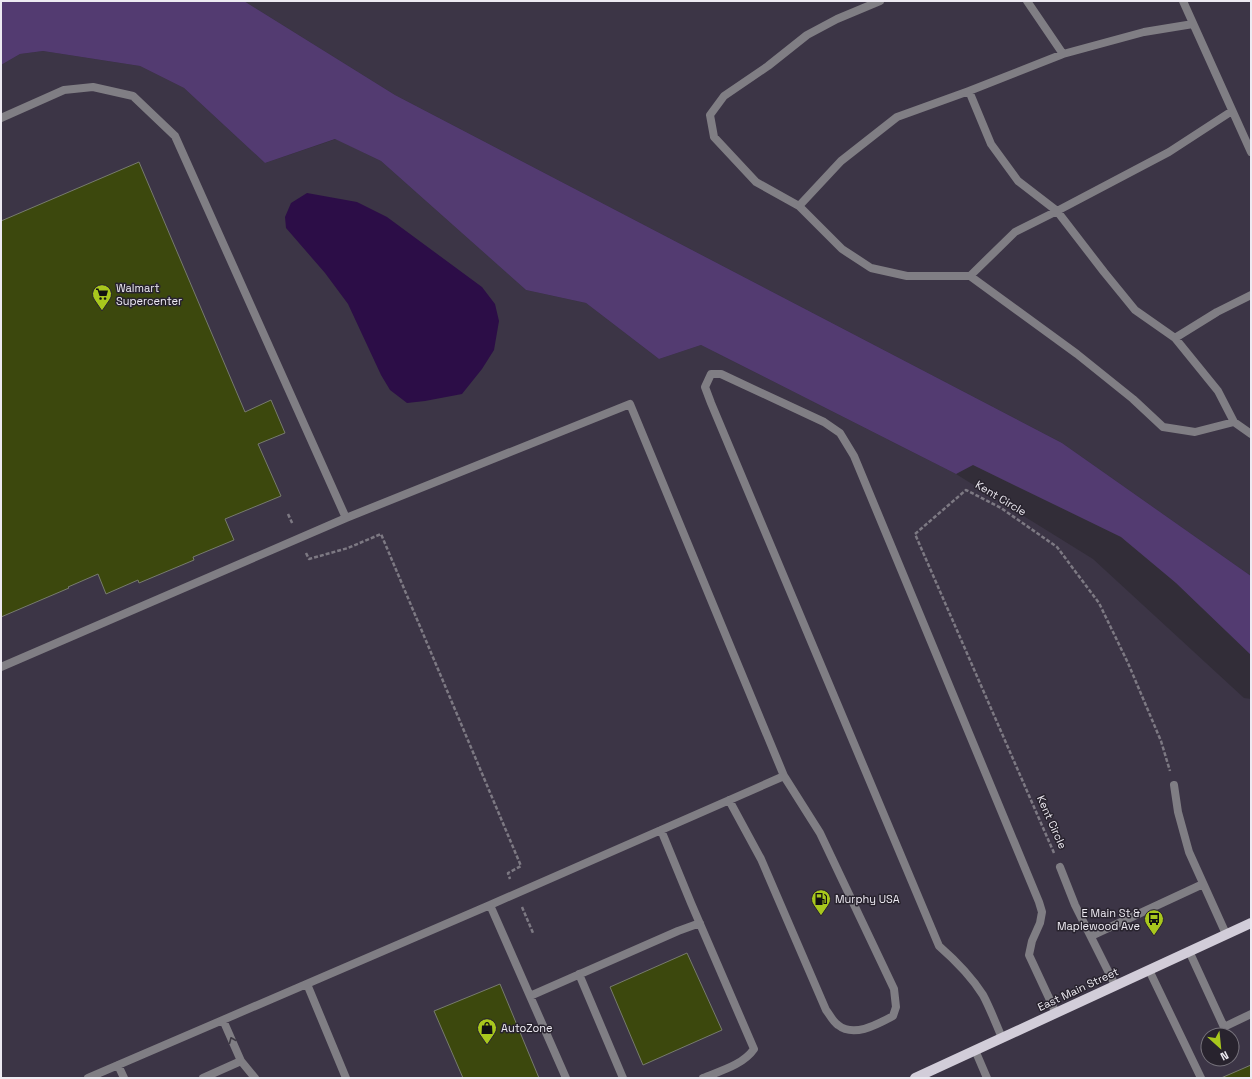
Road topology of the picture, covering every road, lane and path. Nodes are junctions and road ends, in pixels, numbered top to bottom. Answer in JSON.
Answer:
{"nodes":[{"id":1,"x":880,"y":1,"type":"edge"},
{"id":2,"x":1027,"y":1,"type":"edge"},
{"id":3,"x":1183,"y":1,"type":"edge"},
{"id":4,"x":1193,"y":24,"type":"junction"},
{"id":5,"x":1063,"y":54,"type":"junction"},
{"id":6,"x":969,"y":91,"type":"junction"},
{"id":7,"x":1232,"y":111,"type":"junction"},
{"id":8,"x":1,"y":118,"type":"edge"},
{"id":9,"x":1251,"y":152,"type":"edge"},
{"id":10,"x":799,"y":206,"type":"junction"},
{"id":11,"x":1057,"y":211,"type":"junction"},
{"id":12,"x":970,"y":276,"type":"junction"},
{"id":13,"x":1251,"y":294,"type":"edge"},
{"id":14,"x":1174,"y":338,"type":"junction"},
{"id":15,"x":1234,"y":422,"type":"junction"},
{"id":16,"x":1251,"y":434,"type":"edge"},
{"id":17,"x":288,"y":514,"type":"dead end"},
{"id":18,"x":346,"y":518,"type":"junction"},
{"id":19,"x":299,"y":538,"type":"junction"},
{"id":20,"x":1,"y":667,"type":"edge"},
{"id":21,"x":784,"y":776,"type":"junction"},
{"id":22,"x":1174,"y":785,"type":"joint"},
{"id":23,"x":729,"y":800,"type":"junction"},
{"id":24,"x":661,"y":830,"type":"junction"},
{"id":25,"x":1060,"y":867,"type":"joint"},
{"id":26,"x":1203,"y":884,"type":"junction"},
{"id":27,"x":516,"y":893,"type":"junction"},
{"id":28,"x":490,"y":905,"type":"junction"},
{"id":29,"x":700,"y":923,"type":"junction"},
{"id":30,"x":1251,"y":923,"type":"edge"},
{"id":31,"x":533,"y":933,"type":"dead end"},
{"id":32,"x":1226,"y":934,"type":"junction"},
{"id":33,"x":1090,"y":936,"type":"junction"},
{"id":34,"x":1189,"y":952,"type":"junction"},
{"id":35,"x":1149,"y":970,"type":"junction"},
{"id":36,"x":579,"y":974,"type":"junction"},
{"id":37,"x":307,"y":984,"type":"junction"},
{"id":38,"x":1115,"y":985,"type":"junction"},
{"id":39,"x":530,"y":996,"type":"junction"},
{"id":40,"x":1056,"y":1012,"type":"junction"},
{"id":41,"x":1251,"y":1014,"type":"edge"},
{"id":42,"x":223,"y":1020,"type":"junction"},
{"id":43,"x":1002,"y":1038,"type":"junction"},
{"id":44,"x":975,"y":1050,"type":"junction"},
{"id":45,"x":241,"y":1061,"type":"junction"},
{"id":46,"x":118,"y":1065,"type":"junction"},
{"id":47,"x":88,"y":1078,"type":"edge"},
{"id":48,"x":124,"y":1078,"type":"edge"},
{"id":49,"x":203,"y":1078,"type":"edge"},
{"id":50,"x":255,"y":1078,"type":"edge"},
{"id":51,"x":346,"y":1078,"type":"edge"},
{"id":52,"x":566,"y":1078,"type":"edge"},
{"id":53,"x":623,"y":1078,"type":"edge"},
{"id":54,"x":703,"y":1078,"type":"edge"},
{"id":55,"x":917,"y":1078,"type":"edge"},
{"id":56,"x":987,"y":1078,"type":"edge"},
{"id":57,"x":1201,"y":1078,"type":"edge"}],
"edges":[{"from":1,"to":10,"type":"lane"},
{"from":2,"to":5,"type":"lane"},
{"from":3,"to":4,"type":"lane"},
{"from":4,"to":5,"type":"lane"},
{"from":4,"to":7,"type":"lane"},
{"from":5,"to":6,"type":"lane"},
{"from":6,"to":10,"type":"lane"},
{"from":6,"to":11,"type":"lane"},
{"from":7,"to":9,"type":"lane"},
{"from":7,"to":11,"type":"lane"},
{"from":8,"to":18,"type":"lane"},
{"from":10,"to":12,"type":"lane"},
{"from":11,"to":12,"type":"lane"},
{"from":11,"to":14,"type":"lane"},
{"from":12,"to":15,"type":"lane"},
{"from":13,"to":14,"type":"lane"},
{"from":14,"to":15,"type":"lane"},
{"from":15,"to":16,"type":"lane"},
{"from":17,"to":19,"type":"path"},
{"from":18,"to":19,"type":"lane"},
{"from":18,"to":21,"type":"lane"},
{"from":19,"to":20,"type":"lane"},
{"from":19,"to":27,"type":"path"},
{"from":21,"to":23,"type":"lane"},
{"from":21,"to":23,"type":"lane"},
{"from":22,"to":25,"type":"path","name":"Kent Circle"},
{"from":22,"to":26,"type":"lane"},
{"from":23,"to":24,"type":"lane"},
{"from":24,"to":27,"type":"lane"},
{"from":24,"to":29,"type":"lane"},
{"from":25,"to":33,"type":"lane"},
{"from":26,"to":32,"type":"lane"},
{"from":26,"to":33,"type":"lane"},
{"from":27,"to":28,"type":"lane"},
{"from":27,"to":31,"type":"path"},
{"from":28,"to":37,"type":"lane"},
{"from":28,"to":39,"type":"lane"},
{"from":29,"to":36,"type":"lane"},
{"from":29,"to":54,"type":"lane"},
{"from":30,"to":32,"type":"main road","name":"East Main Street"},
{"from":32,"to":34,"type":"main road","name":"East Main Street"},
{"from":33,"to":38,"type":"lane"},
{"from":34,"to":35,"type":"main road","name":"East Main Street"},
{"from":34,"to":41,"type":"lane"},
{"from":35,"to":38,"type":"main road","name":"East Main Street"},
{"from":35,"to":57,"type":"lane"},
{"from":36,"to":39,"type":"lane"},
{"from":36,"to":53,"type":"lane"},
{"from":37,"to":42,"type":"lane"},
{"from":37,"to":51,"type":"lane"},
{"from":38,"to":40,"type":"main road","name":"East Main Street"},
{"from":39,"to":52,"type":"lane"},
{"from":40,"to":43,"type":"main road","name":"East Main Street"},
{"from":40,"to":43,"type":"lane"},
{"from":45,"to":42,"type":"lane","one_way":true},
{"from":42,"to":46,"type":"lane"},
{"from":43,"to":44,"type":"main road","name":"East Main Street"},
{"from":44,"to":55,"type":"main road","name":"East Main Street"},
{"from":44,"to":56,"type":"lane"},
{"from":45,"to":49,"type":"lane"},
{"from":45,"to":50,"type":"lane"},
{"from":46,"to":47,"type":"lane"},
{"from":46,"to":48,"type":"lane"}]}
